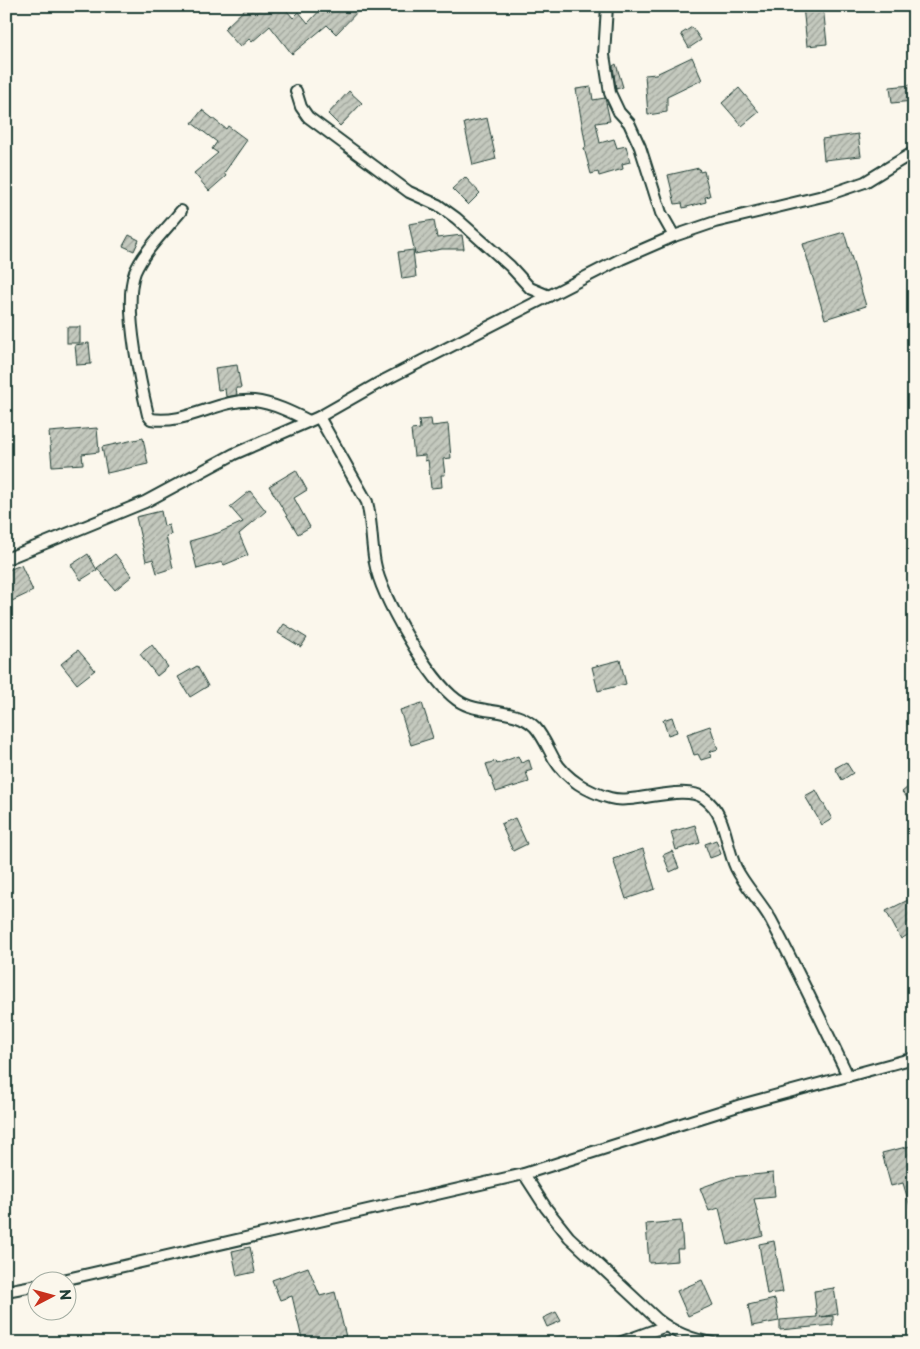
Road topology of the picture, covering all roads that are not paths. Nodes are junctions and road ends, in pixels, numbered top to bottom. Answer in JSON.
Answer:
{"nodes":[{"id":1,"x":607,"y":6,"type":"edge"},
{"id":2,"x":296,"y":91,"type":"dead end"},
{"id":3,"x":914,"y":152,"type":"edge"},
{"id":4,"x":181,"y":211,"type":"dead end"},
{"id":5,"x":674,"y":236,"type":"junction"},
{"id":6,"x":530,"y":288,"type":"junction"},
{"id":7,"x":549,"y":296,"type":"junction"},
{"id":8,"x":532,"y":306,"type":"junction"},
{"id":9,"x":314,"y":419,"type":"junction"},
{"id":10,"x":6,"y":559,"type":"edge"},
{"id":11,"x":914,"y":1058,"type":"edge"},
{"id":12,"x":848,"y":1076,"type":"junction"},
{"id":13,"x":524,"y":1174,"type":"junction"},
{"id":14,"x":78,"y":1276,"type":"edge"},
{"id":15,"x":28,"y":1287,"type":"edge"},
{"id":16,"x":6,"y":1292,"type":"edge"},
{"id":17,"x":666,"y":1326,"type":"junction"},
{"id":18,"x":619,"y":1343,"type":"edge"},
{"id":19,"x":713,"y":1343,"type":"edge"}],
"edges":[{"from":1,"to":5,"type":"street"},
{"from":2,"to":6,"type":"street"},
{"from":3,"to":5,"type":"street"},
{"from":4,"to":9,"type":"street"},
{"from":5,"to":7,"type":"street"},
{"from":6,"to":7,"type":"street"},
{"from":6,"to":8,"type":"street"},
{"from":7,"to":8,"type":"street"},
{"from":8,"to":9,"type":"street"},
{"from":9,"to":10,"type":"street"},
{"from":9,"to":12,"type":"street"},
{"from":11,"to":12,"type":"street"},
{"from":12,"to":13,"type":"street"},
{"from":13,"to":14,"type":"street"},
{"from":13,"to":17,"type":"street"},
{"from":15,"to":16,"type":"street"},
{"from":17,"to":18,"type":"street"},
{"from":17,"to":19,"type":"street"}]}
